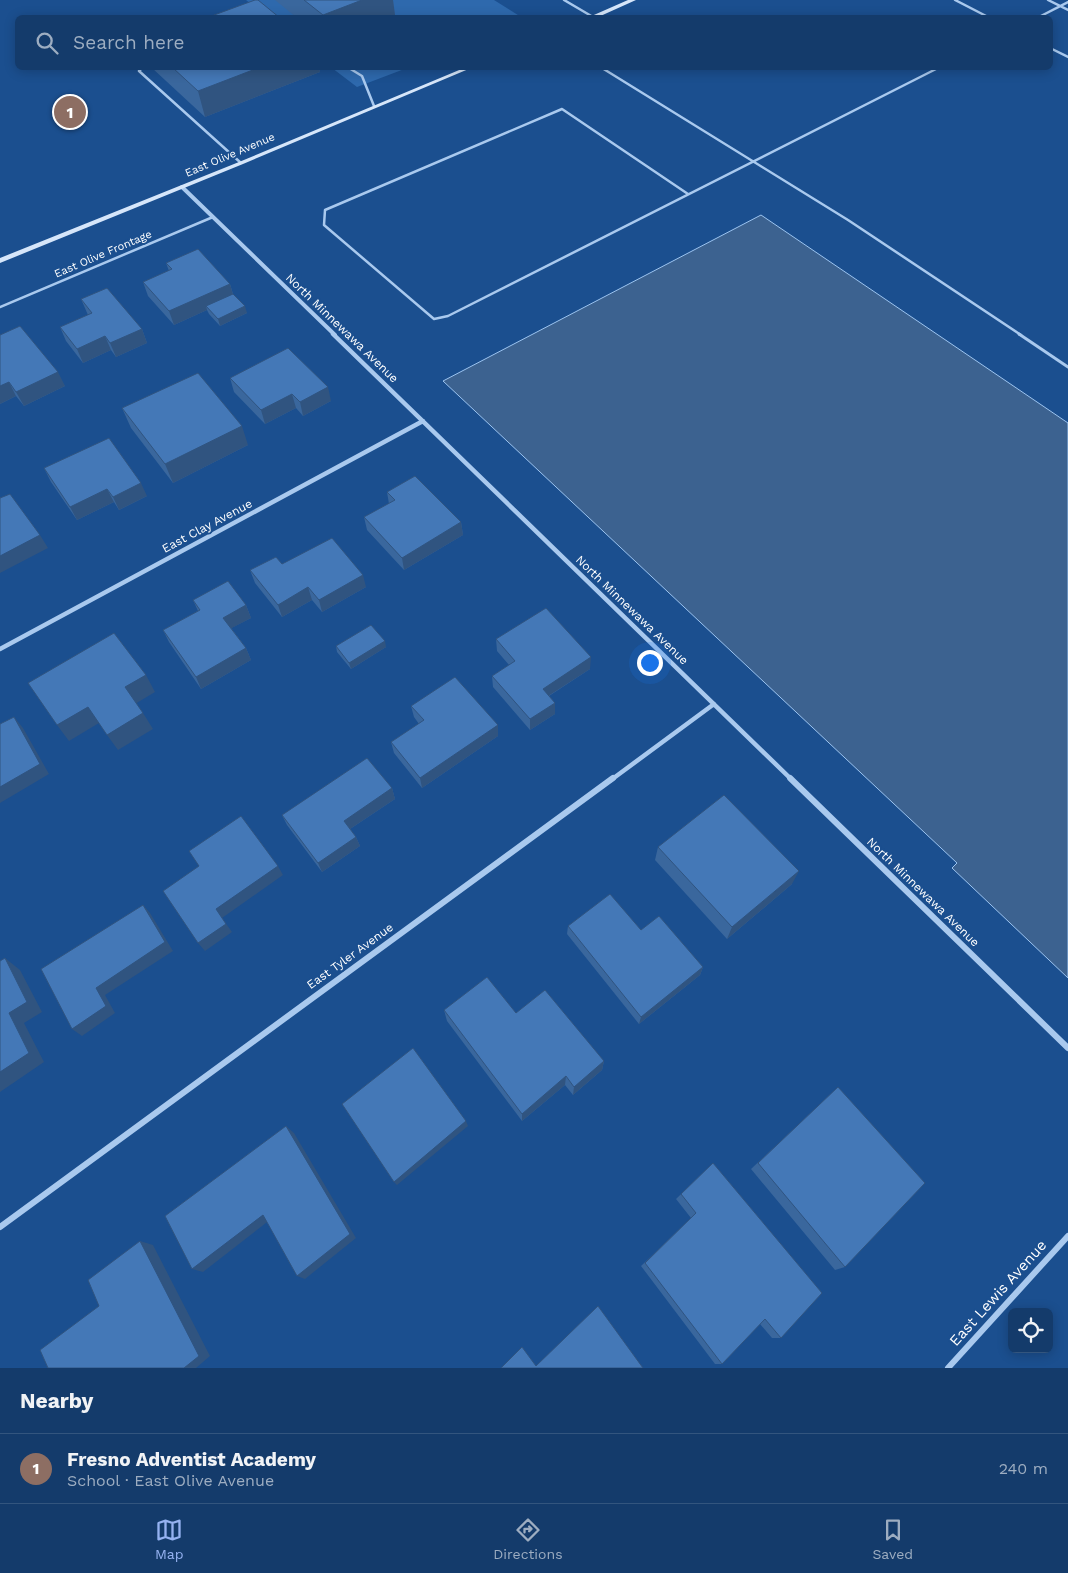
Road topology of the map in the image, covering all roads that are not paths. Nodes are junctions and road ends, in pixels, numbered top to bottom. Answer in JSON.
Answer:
{"nodes":[{"id":1,"x":564,"y":0,"type":"edge"},
{"id":2,"x":633,"y":0,"type":"edge"},
{"id":3,"x":955,"y":0,"type":"edge"},
{"id":4,"x":1048,"y":0,"type":"edge"},
{"id":5,"x":1068,"y":2,"type":"edge"},
{"id":6,"x":1060,"y":6,"type":"junction"},
{"id":7,"x":1068,"y":10,"type":"edge"},
{"id":8,"x":588,"y":15,"type":"edge"},
{"id":9,"x":596,"y":15,"type":"edge"},
{"id":10,"x":984,"y":15,"type":"edge"},
{"id":11,"x":1043,"y":15,"type":"edge"},
{"id":12,"x":1053,"y":50,"type":"edge"},
{"id":13,"x":1068,"y":57,"type":"edge"},
{"id":14,"x":139,"y":70,"type":"edge"},
{"id":15,"x":352,"y":70,"type":"edge"},
{"id":16,"x":463,"y":70,"type":"edge"},
{"id":17,"x":605,"y":70,"type":"edge"},
{"id":18,"x":934,"y":70,"type":"edge"},
{"id":19,"x":374,"y":106,"type":"junction"},
{"id":20,"x":755,"y":160,"type":"junction"},
{"id":21,"x":242,"y":163,"type":"junction"},
{"id":22,"x":182,"y":187,"type":"junction"},
{"id":23,"x":688,"y":194,"type":"junction"},
{"id":24,"x":213,"y":216,"type":"junction"},
{"id":25,"x":0,"y":261,"type":"edge"},
{"id":26,"x":0,"y":307,"type":"edge"},
{"id":27,"x":1068,"y":367,"type":"edge"},
{"id":28,"x":422,"y":420,"type":"junction"},
{"id":29,"x":0,"y":649,"type":"edge"},
{"id":30,"x":714,"y":704,"type":"junction"},
{"id":31,"x":1068,"y":1048,"type":"edge"},
{"id":32,"x":0,"y":1227,"type":"edge"},
{"id":33,"x":1068,"y":1236,"type":"edge"},
{"id":34,"x":948,"y":1368,"type":"edge"}],
"edges":[{"from":1,"to":8,"type":"lane"},
{"from":2,"to":9,"type":"main road"},
{"from":3,"to":10,"type":"lane"},
{"from":4,"to":6,"type":"lane"},
{"from":5,"to":6,"type":"lane"},
{"from":6,"to":7,"type":"lane"},
{"from":6,"to":11,"type":"lane"},
{"from":12,"to":13,"type":"lane"},
{"from":14,"to":21,"type":"lane"},
{"from":15,"to":19,"type":"lane"},
{"from":16,"to":19,"type":"main road","name":"East Olive Avenue"},
{"from":17,"to":20,"type":"lane"},
{"from":18,"to":20,"type":"lane"},
{"from":19,"to":21,"type":"main road","name":"East Olive Avenue"},
{"from":20,"to":23,"type":"lane"},
{"from":20,"to":27,"type":"lane"},
{"from":21,"to":22,"type":"main road","name":"East Olive Avenue"},
{"from":22,"to":24,"type":"street","name":"North Minnewawa Avenue"},
{"from":22,"to":25,"type":"main road","name":"East Olive Avenue"},
{"from":23,"to":23,"type":"lane"},
{"from":24,"to":26,"type":"lane","name":"East Olive Frontage"},
{"from":24,"to":28,"type":"street","name":"North Minnewawa Avenue"},
{"from":28,"to":29,"type":"street","name":"East Clay Avenue"},
{"from":28,"to":30,"type":"street","name":"North Minnewawa Avenue"},
{"from":30,"to":31,"type":"street","name":"North Minnewawa Avenue"},
{"from":30,"to":32,"type":"street","name":"East Tyler Avenue"},
{"from":33,"to":34,"type":"street","name":"East Lewis Avenue"}]}
